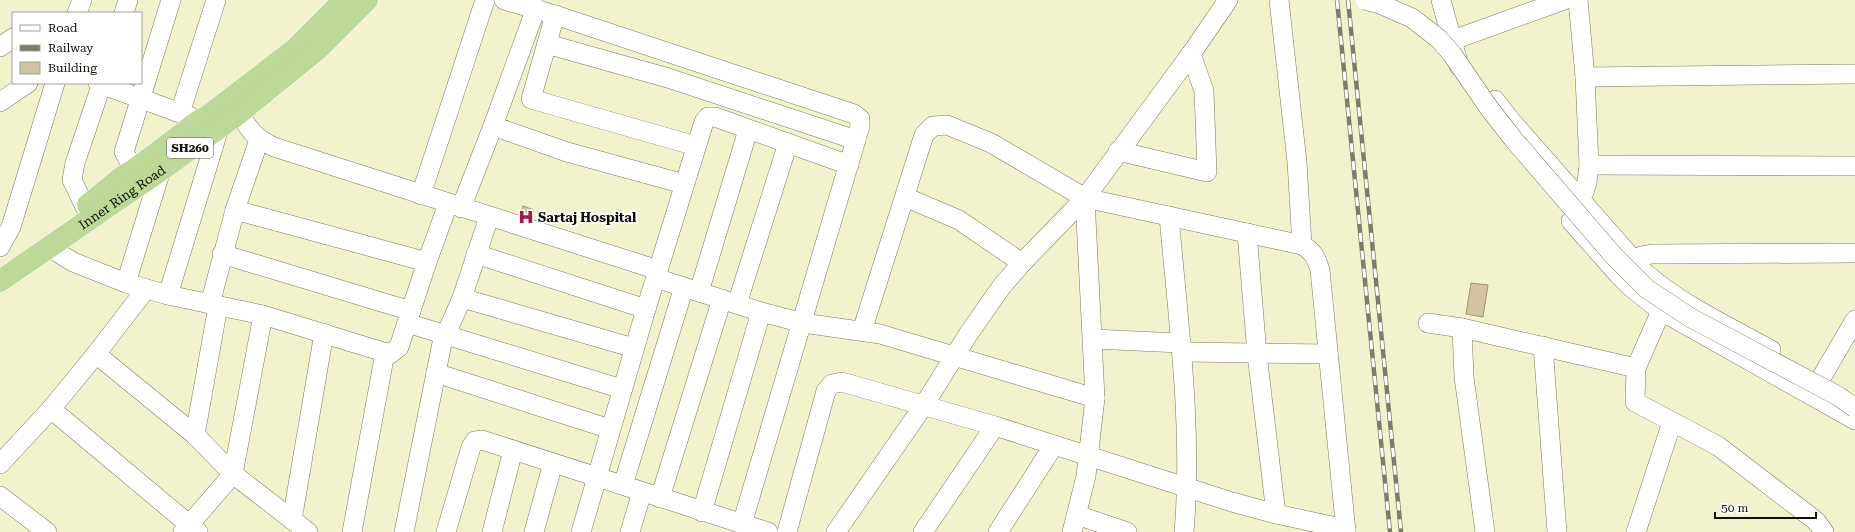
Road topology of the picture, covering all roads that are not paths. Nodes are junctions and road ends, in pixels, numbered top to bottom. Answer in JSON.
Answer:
{"nodes":[{"id":1,"x":82,"y":0,"type":"edge"},
{"id":2,"x":128,"y":0,"type":"edge"},
{"id":3,"x":170,"y":0,"type":"edge"},
{"id":4,"x":216,"y":0,"type":"edge"},
{"id":5,"x":344,"y":0,"type":"edge"},
{"id":6,"x":368,"y":0,"type":"edge"},
{"id":7,"x":485,"y":0,"type":"edge"},
{"id":8,"x":504,"y":0,"type":"edge"},
{"id":9,"x":1228,"y":0,"type":"edge"},
{"id":10,"x":1279,"y":0,"type":"edge"},
{"id":11,"x":1365,"y":0,"type":"edge"},
{"id":12,"x":1440,"y":0,"type":"edge"},
{"id":13,"x":1564,"y":0,"type":"edge"},
{"id":14,"x":1578,"y":0,"type":"edge"},
{"id":15,"x":536,"y":8,"type":"junction"},
{"id":16,"x":77,"y":12,"type":"edge"},
{"id":17,"x":124,"y":12,"type":"edge"},
{"id":18,"x":556,"y":15,"type":"junction"},
{"id":19,"x":12,"y":39,"type":"edge"},
{"id":20,"x":1453,"y":40,"type":"junction"},
{"id":21,"x":547,"y":44,"type":"junction"},
{"id":22,"x":0,"y":46,"type":"edge"},
{"id":23,"x":1191,"y":54,"type":"junction"},
{"id":24,"x":1855,"y":74,"type":"edge"},
{"id":25,"x":1585,"y":77,"type":"junction"},
{"id":26,"x":27,"y":84,"type":"edge"},
{"id":27,"x":55,"y":84,"type":"edge"},
{"id":28,"x":101,"y":84,"type":"edge"},
{"id":29,"x":140,"y":99,"type":"junction"},
{"id":30,"x":0,"y":102,"type":"edge"},
{"id":31,"x":239,"y":113,"type":"junction"},
{"id":32,"x":200,"y":120,"type":"junction"},
{"id":33,"x":493,"y":126,"type":"junction"},
{"id":34,"x":748,"y":130,"type":"junction"},
{"id":35,"x":259,"y":140,"type":"junction"},
{"id":36,"x":856,"y":140,"type":"junction"},
{"id":37,"x":788,"y":143,"type":"junction"},
{"id":38,"x":696,"y":146,"type":"junction"},
{"id":39,"x":1118,"y":151,"type":"junction"},
{"id":40,"x":849,"y":165,"type":"junction"},
{"id":41,"x":1589,"y":165,"type":"junction"},
{"id":42,"x":1855,"y":166,"type":"edge"},
{"id":43,"x":134,"y":170,"type":"junction"},
{"id":44,"x":161,"y":170,"type":"junction"},
{"id":45,"x":684,"y":184,"type":"junction"},
{"id":46,"x":421,"y":195,"type":"junction"},
{"id":47,"x":905,"y":197,"type":"junction"},
{"id":48,"x":1085,"y":198,"type":"junction"},
{"id":49,"x":1579,"y":199,"type":"junction"},
{"id":50,"x":454,"y":206,"type":"junction"},
{"id":51,"x":85,"y":207,"type":"junction"},
{"id":52,"x":235,"y":210,"type":"junction"},
{"id":53,"x":1563,"y":211,"type":"junction"},
{"id":54,"x":1169,"y":216,"type":"junction"},
{"id":55,"x":489,"y":217,"type":"junction"},
{"id":56,"x":1247,"y":233,"type":"junction"},
{"id":57,"x":1302,"y":245,"type":"junction"},
{"id":58,"x":49,"y":247,"type":"junction"},
{"id":59,"x":1855,"y":253,"type":"edge"},
{"id":60,"x":222,"y":254,"type":"junction"},
{"id":61,"x":476,"y":254,"type":"junction"},
{"id":62,"x":1633,"y":261,"type":"junction"},
{"id":63,"x":426,"y":262,"type":"junction"},
{"id":64,"x":1022,"y":263,"type":"junction"},
{"id":65,"x":3,"y":265,"type":"edge"},
{"id":66,"x":657,"y":274,"type":"junction"},
{"id":67,"x":1618,"y":274,"type":"junction"},
{"id":68,"x":126,"y":283,"type":"junction"},
{"id":69,"x":146,"y":289,"type":"junction"},
{"id":70,"x":691,"y":289,"type":"junction"},
{"id":71,"x":168,"y":294,"type":"junction"},
{"id":72,"x":1671,"y":294,"type":"junction"},
{"id":73,"x":462,"y":298,"type":"junction"},
{"id":74,"x":729,"y":302,"type":"junction"},
{"id":75,"x":214,"y":305,"type":"junction"},
{"id":76,"x":646,"y":309,"type":"junction"},
{"id":77,"x":1661,"y":311,"type":"junction"},
{"id":78,"x":761,"y":312,"type":"junction"},
{"id":79,"x":263,"y":315,"type":"junction"},
{"id":80,"x":409,"y":317,"type":"junction"},
{"id":81,"x":1855,"y":320,"type":"edge"},
{"id":82,"x":803,"y":323,"type":"junction"},
{"id":83,"x":1428,"y":323,"type":"dead end"},
{"id":84,"x":1462,"y":328,"type":"junction"},
{"id":85,"x":862,"y":331,"type":"junction"},
{"id":86,"x":324,"y":333,"type":"junction"},
{"id":87,"x":446,"y":335,"type":"junction"},
{"id":88,"x":1093,"y":339,"type":"junction"},
{"id":89,"x":1543,"y":346,"type":"junction"},
{"id":90,"x":634,"y":348,"type":"junction"},
{"id":91,"x":1181,"y":348,"type":"junction"},
{"id":92,"x":385,"y":353,"type":"junction"},
{"id":93,"x":96,"y":354,"type":"junction"},
{"id":94,"x":1257,"y":354,"type":"junction"},
{"id":95,"x":1327,"y":354,"type":"junction"},
{"id":96,"x":955,"y":356,"type":"junction"},
{"id":97,"x":1636,"y":368,"type":"junction"},
{"id":98,"x":436,"y":373,"type":"junction"},
{"id":99,"x":1821,"y":378,"type":"junction"},
{"id":100,"x":622,"y":388,"type":"junction"},
{"id":101,"x":1855,"y":397,"type":"edge"},
{"id":102,"x":1095,"y":398,"type":"junction"},
{"id":103,"x":924,"y":405,"type":"junction"},
{"id":104,"x":1855,"y":408,"type":"edge"},
{"id":105,"x":51,"y":409,"type":"junction"},
{"id":106,"x":1855,"y":420,"type":"edge"},
{"id":107,"x":1672,"y":422,"type":"junction"},
{"id":108,"x":995,"y":426,"type":"junction"},
{"id":109,"x":610,"y":429,"type":"junction"},
{"id":110,"x":195,"y":435,"type":"junction"},
{"id":111,"x":1054,"y":445,"type":"junction"},
{"id":112,"x":514,"y":450,"type":"junction"},
{"id":113,"x":1090,"y":456,"type":"junction"},
{"id":114,"x":553,"y":463,"type":"junction"},
{"id":115,"x":0,"y":464,"type":"edge"},
{"id":116,"x":233,"y":474,"type":"junction"},
{"id":117,"x":598,"y":477,"type":"junction"},
{"id":118,"x":623,"y":485,"type":"junction"},
{"id":119,"x":1188,"y":488,"type":"junction"},
{"id":120,"x":651,"y":495,"type":"junction"},
{"id":121,"x":0,"y":496,"type":"edge"},
{"id":122,"x":702,"y":512,"type":"junction"},
{"id":123,"x":1276,"y":514,"type":"junction"},
{"id":124,"x":292,"y":520,"type":"junction"},
{"id":125,"x":1074,"y":523,"type":"edge"},
{"id":126,"x":742,"y":524,"type":"junction"},
{"id":127,"x":190,"y":530,"type":"edge"},
{"id":128,"x":1346,"y":530,"type":"edge"},
{"id":129,"x":48,"y":532,"type":"edge"},
{"id":130,"x":308,"y":532,"type":"edge"},
{"id":131,"x":352,"y":532,"type":"edge"},
{"id":132,"x":404,"y":532,"type":"edge"},
{"id":133,"x":446,"y":532,"type":"edge"},
{"id":134,"x":492,"y":532,"type":"edge"},
{"id":135,"x":534,"y":532,"type":"edge"},
{"id":136,"x":581,"y":532,"type":"edge"},
{"id":137,"x":630,"y":532,"type":"edge"},
{"id":138,"x":768,"y":532,"type":"edge"},
{"id":139,"x":787,"y":532,"type":"edge"},
{"id":140,"x":836,"y":532,"type":"edge"},
{"id":141,"x":923,"y":532,"type":"edge"},
{"id":142,"x":998,"y":532,"type":"edge"},
{"id":143,"x":1127,"y":532,"type":"edge"},
{"id":144,"x":1184,"y":532,"type":"edge"},
{"id":145,"x":1485,"y":532,"type":"edge"},
{"id":146,"x":1557,"y":532,"type":"edge"},
{"id":147,"x":1636,"y":532,"type":"edge"},
{"id":148,"x":1824,"y":532,"type":"edge"}],
"edges":[{"from":1,"to":16,"type":"street"},
{"from":2,"to":17,"type":"street"},
{"from":3,"to":29,"type":"street"},
{"from":4,"to":32,"type":"street"},
{"from":5,"to":32,"type":"highway","name":"Inner Ring Road"},
{"from":6,"to":31,"type":"highway","name":"Inner Ring Road","number":"SH260"},
{"from":7,"to":46,"type":"street"},
{"from":8,"to":15,"type":"street"},
{"from":9,"to":23,"type":"street"},
{"from":10,"to":57,"type":"street"},
{"from":11,"to":104,"type":"street","bridge":true},
{"from":12,"to":20,"type":"street"},
{"from":13,"to":20,"type":"street"},
{"from":14,"to":25,"type":"street"},
{"from":15,"to":18,"type":"street"},
{"from":15,"to":33,"type":"street"},
{"from":18,"to":21,"type":"street"},
{"from":18,"to":36,"type":"street"},
{"from":19,"to":22,"type":"street"},
{"from":20,"to":49,"type":"street"},
{"from":20,"to":53,"type":"street"},
{"from":21,"to":36,"type":"street"},
{"from":21,"to":38,"type":"street"},
{"from":23,"to":39,"type":"street"},
{"from":23,"to":39,"type":"street"},
{"from":24,"to":25,"type":"street"},
{"from":25,"to":41,"type":"street"},
{"from":26,"to":30,"type":"street"},
{"from":27,"to":65,"type":"street"},
{"from":28,"to":29,"type":"street"},
{"from":28,"to":51,"type":"street"},
{"from":29,"to":32,"type":"street"},
{"from":29,"to":43,"type":"street"},
{"from":31,"to":32,"type":"highway","name":"Inner Ring Road","number":"SH260"},
{"from":31,"to":35,"type":"street"},
{"from":32,"to":43,"type":"highway","name":"Inner Ring Road"},
{"from":32,"to":44,"type":"highway","name":"Inner Ring Road","number":"SH260"},
{"from":32,"to":71,"type":"street"},
{"from":33,"to":45,"type":"street"},
{"from":33,"to":50,"type":"street"},
{"from":34,"to":37,"type":"street"},
{"from":34,"to":38,"type":"street"},
{"from":34,"to":70,"type":"street"},
{"from":35,"to":46,"type":"street"},
{"from":35,"to":52,"type":"street"},
{"from":36,"to":40,"type":"street"},
{"from":37,"to":40,"type":"street"},
{"from":37,"to":74,"type":"street"},
{"from":38,"to":45,"type":"street"},
{"from":39,"to":48,"type":"street"},
{"from":40,"to":82,"type":"street"},
{"from":41,"to":42,"type":"street"},
{"from":41,"to":49,"type":"street"},
{"from":43,"to":51,"type":"highway","name":"Inner Ring Road"},
{"from":44,"to":58,"type":"highway","name":"Inner Ring Road","number":"SH260"},
{"from":44,"to":68,"type":"street"},
{"from":45,"to":66,"type":"street"},
{"from":46,"to":50,"type":"street"},
{"from":47,"to":48,"type":"street"},
{"from":47,"to":64,"type":"street"},
{"from":47,"to":85,"type":"street"},
{"from":48,"to":54,"type":"street"},
{"from":48,"to":64,"type":"street"},
{"from":48,"to":88,"type":"street"},
{"from":49,"to":53,"type":"street"},
{"from":49,"to":62,"type":"street"},
{"from":50,"to":55,"type":"street"},
{"from":50,"to":63,"type":"street"},
{"from":51,"to":65,"type":"highway","name":"Inner Ring Road"},
{"from":52,"to":60,"type":"street"},
{"from":52,"to":63,"type":"street"},
{"from":53,"to":67,"type":"street"},
{"from":54,"to":56,"type":"street"},
{"from":54,"to":91,"type":"street"},
{"from":55,"to":61,"type":"street"},
{"from":55,"to":66,"type":"street"},
{"from":56,"to":57,"type":"street"},
{"from":56,"to":94,"type":"street"},
{"from":57,"to":95,"type":"street"},
{"from":58,"to":65,"type":"highway","name":"Inner Ring Road","number":"SH260"},
{"from":58,"to":68,"type":"street"},
{"from":59,"to":62,"type":"street"},
{"from":60,"to":75,"type":"street"},
{"from":60,"to":80,"type":"street"},
{"from":61,"to":73,"type":"street"},
{"from":61,"to":76,"type":"street"},
{"from":62,"to":67,"type":"street"},
{"from":62,"to":72,"type":"street"},
{"from":63,"to":80,"type":"street"},
{"from":64,"to":96,"type":"street"},
{"from":66,"to":70,"type":"street"},
{"from":66,"to":76,"type":"street"},
{"from":67,"to":77,"type":"street"},
{"from":68,"to":69,"type":"street"},
{"from":69,"to":71,"type":"street"},
{"from":69,"to":93,"type":"street"},
{"from":70,"to":74,"type":"street"},
{"from":70,"to":118,"type":"street"},
{"from":71,"to":75,"type":"street"},
{"from":72,"to":77,"type":"street"},
{"from":72,"to":99,"type":"street"},
{"from":73,"to":87,"type":"street"},
{"from":73,"to":90,"type":"street"},
{"from":74,"to":78,"type":"street"},
{"from":74,"to":120,"type":"street"},
{"from":75,"to":79,"type":"street"},
{"from":75,"to":110,"type":"street"},
{"from":76,"to":90,"type":"street"},
{"from":77,"to":97,"type":"street"},
{"from":77,"to":106,"type":"street"},
{"from":78,"to":82,"type":"street"},
{"from":78,"to":122,"type":"street"},
{"from":79,"to":86,"type":"street"},
{"from":79,"to":116,"type":"street"},
{"from":80,"to":87,"type":"street"},
{"from":80,"to":92,"type":"street"},
{"from":81,"to":99,"type":"street"},
{"from":82,"to":85,"type":"street"},
{"from":82,"to":126,"type":"street"},
{"from":83,"to":84,"type":"street"},
{"from":84,"to":89,"type":"street"},
{"from":84,"to":145,"type":"street"},
{"from":85,"to":96,"type":"street"},
{"from":86,"to":92,"type":"street"},
{"from":86,"to":124,"type":"street"},
{"from":87,"to":98,"type":"street"},
{"from":87,"to":100,"type":"street"},
{"from":88,"to":91,"type":"street"},
{"from":88,"to":102,"type":"street"},
{"from":89,"to":97,"type":"street"},
{"from":89,"to":146,"type":"street"},
{"from":90,"to":100,"type":"street"},
{"from":91,"to":94,"type":"street"},
{"from":91,"to":119,"type":"street"},
{"from":92,"to":131,"type":"street"},
{"from":93,"to":105,"type":"street"},
{"from":93,"to":110,"type":"street"},
{"from":94,"to":95,"type":"street"},
{"from":94,"to":123,"type":"street"},
{"from":95,"to":128,"type":"street"},
{"from":96,"to":102,"type":"street"},
{"from":96,"to":103,"type":"street"},
{"from":97,"to":107,"type":"street"},
{"from":98,"to":109,"type":"street"},
{"from":98,"to":132,"type":"street"},
{"from":99,"to":101,"type":"street"},
{"from":100,"to":109,"type":"street"},
{"from":102,"to":113,"type":"street"},
{"from":103,"to":108,"type":"street"},
{"from":103,"to":139,"type":"street"},
{"from":103,"to":140,"type":"street"},
{"from":105,"to":115,"type":"street"},
{"from":105,"to":127,"type":"street"},
{"from":107,"to":147,"type":"street"},
{"from":107,"to":148,"type":"street"},
{"from":108,"to":111,"type":"street"},
{"from":108,"to":141,"type":"street"},
{"from":109,"to":117,"type":"street"},
{"from":110,"to":116,"type":"street"},
{"from":111,"to":113,"type":"street"},
{"from":111,"to":142,"type":"street"},
{"from":112,"to":114,"type":"street"},
{"from":112,"to":133,"type":"street"},
{"from":112,"to":134,"type":"street"},
{"from":113,"to":119,"type":"street"},
{"from":113,"to":125,"type":"street"},
{"from":114,"to":117,"type":"street"},
{"from":114,"to":135,"type":"street"},
{"from":116,"to":124,"type":"street"},
{"from":116,"to":127,"type":"street"},
{"from":117,"to":118,"type":"street"},
{"from":117,"to":136,"type":"street"},
{"from":118,"to":120,"type":"street"},
{"from":119,"to":123,"type":"street"},
{"from":119,"to":144,"type":"street"},
{"from":120,"to":122,"type":"street"},
{"from":120,"to":137,"type":"street"},
{"from":121,"to":129,"type":"street"},
{"from":122,"to":126,"type":"street"},
{"from":123,"to":128,"type":"street"},
{"from":124,"to":130,"type":"street"},
{"from":125,"to":143,"type":"street"},
{"from":126,"to":138,"type":"street"}]}
